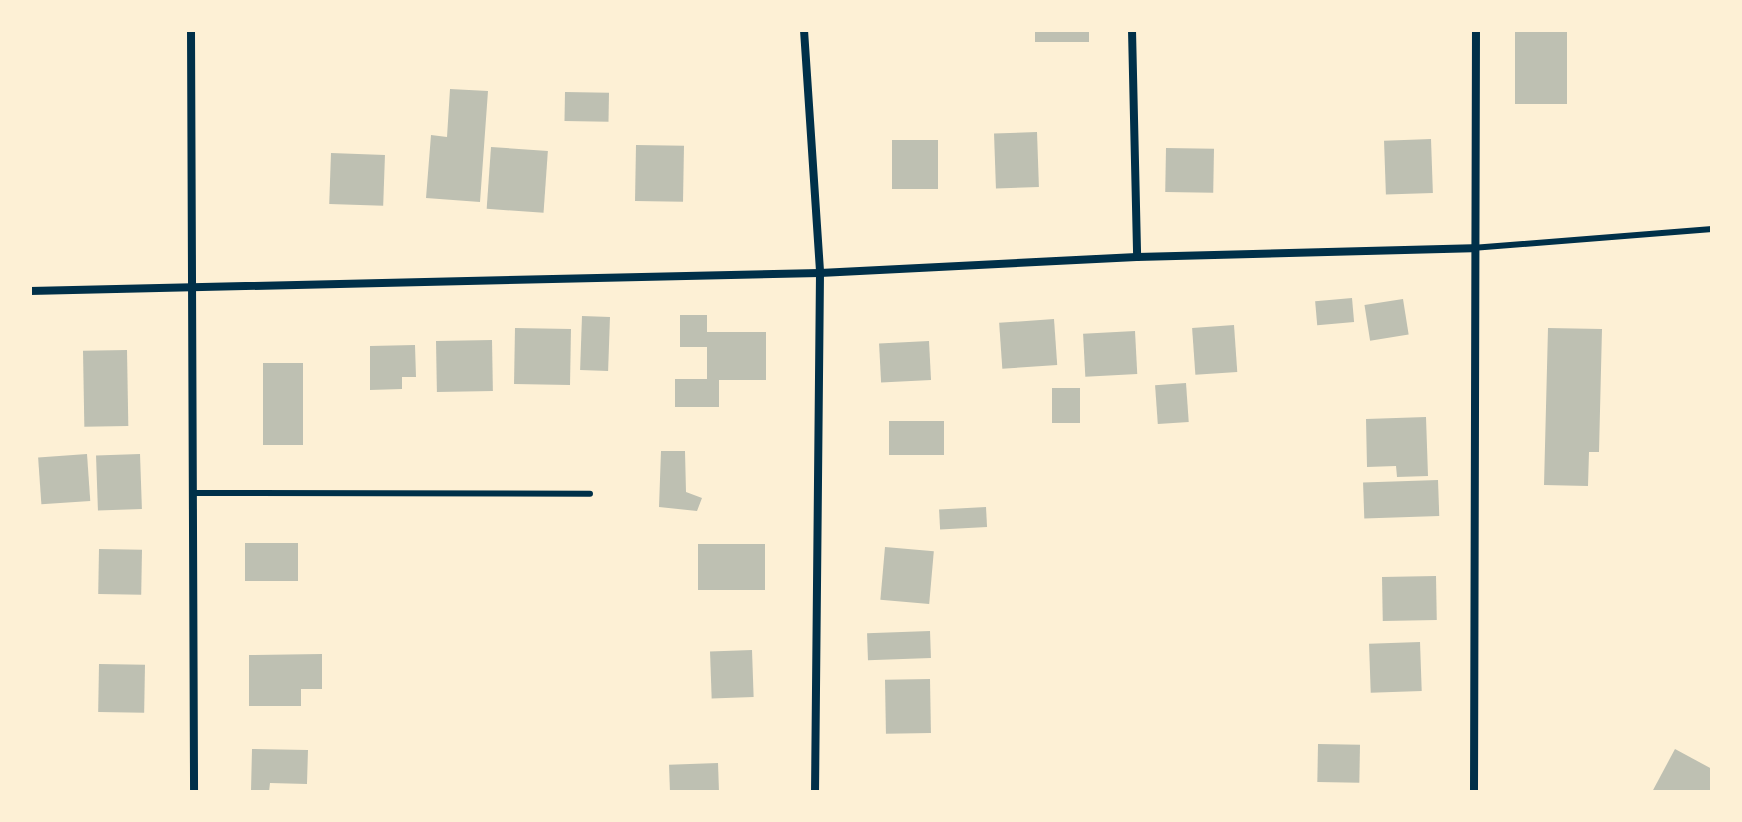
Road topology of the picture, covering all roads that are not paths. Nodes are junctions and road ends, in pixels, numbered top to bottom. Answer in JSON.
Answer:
{"nodes":[{"id":1,"x":191,"y":30,"type":"edge"},
{"id":2,"x":804,"y":30,"type":"edge"},
{"id":3,"x":1132,"y":30,"type":"edge"},
{"id":4,"x":1476,"y":30,"type":"edge"},
{"id":5,"x":1712,"y":229,"type":"edge"},
{"id":6,"x":1472,"y":248,"type":"junction"},
{"id":7,"x":1137,"y":257,"type":"junction"},
{"id":8,"x":820,"y":273,"type":"junction"},
{"id":9,"x":193,"y":289,"type":"junction"},
{"id":10,"x":30,"y":291,"type":"edge"},
{"id":11,"x":193,"y":493,"type":"junction"},
{"id":12,"x":590,"y":494,"type":"dead end"},
{"id":13,"x":194,"y":792,"type":"edge"},
{"id":14,"x":815,"y":792,"type":"edge"},
{"id":15,"x":1474,"y":792,"type":"edge"}],
"edges":[{"from":1,"to":9,"type":"street"},
{"from":2,"to":8,"type":"street"},
{"from":3,"to":7,"type":"street"},
{"from":4,"to":6,"type":"street"},
{"from":5,"to":6,"type":"lane"},
{"from":6,"to":7,"type":"street"},
{"from":6,"to":15,"type":"street"},
{"from":7,"to":8,"type":"street"},
{"from":8,"to":9,"type":"street"},
{"from":8,"to":14,"type":"street"},
{"from":9,"to":10,"type":"street"},
{"from":9,"to":11,"type":"street"},
{"from":11,"to":12,"type":"lane"},
{"from":11,"to":13,"type":"street"}]}
